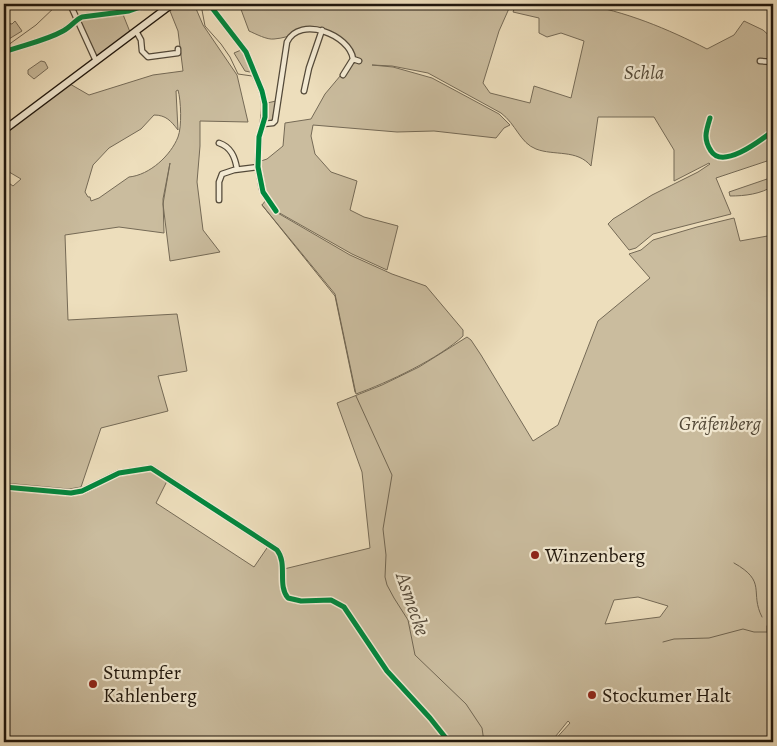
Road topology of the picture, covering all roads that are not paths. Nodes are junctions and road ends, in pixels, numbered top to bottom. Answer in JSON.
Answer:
{"nodes":[{"id":1,"x":70,"y":4,"type":"edge"},
{"id":2,"x":149,"y":4,"type":"edge"},
{"id":3,"x":172,"y":4,"type":"edge"},
{"id":4,"x":209,"y":4,"type":"edge"},
{"id":5,"x":77,"y":19,"type":"junction"},
{"id":6,"x":322,"y":30,"type":"junction"},
{"id":7,"x":136,"y":31,"type":"junction"},
{"id":8,"x":178,"y":49,"type":"dead end"},
{"id":9,"x":4,"y":52,"type":"edge"},
{"id":10,"x":353,"y":59,"type":"junction"},
{"id":11,"x":96,"y":61,"type":"junction"},
{"id":12,"x":359,"y":61,"type":"dead end"},
{"id":13,"x":760,"y":61,"type":"dead end"},
{"id":14,"x":773,"y":62,"type":"edge"},
{"id":15,"x":343,"y":75,"type":"dead end"},
{"id":16,"x":304,"y":91,"type":"dead end"},
{"id":17,"x":710,"y":118,"type":"dead end"},
{"id":18,"x":263,"y":124,"type":"junction"},
{"id":19,"x":4,"y":130,"type":"edge"},
{"id":20,"x":773,"y":131,"type":"edge"},
{"id":21,"x":219,"y":143,"type":"dead end"},
{"id":22,"x":258,"y":167,"type":"junction"},
{"id":23,"x":237,"y":169,"type":"junction"},
{"id":24,"x":219,"y":200,"type":"dead end"},
{"id":25,"x":276,"y":211,"type":"dead end"},
{"id":26,"x":4,"y":487,"type":"edge"},
{"id":27,"x":449,"y":742,"type":"edge"}],
"edges":[{"from":1,"to":5,"type":"street"},
{"from":2,"to":5,"type":"street"},
{"from":3,"to":7,"type":"main road"},
{"from":4,"to":18,"type":"street"},
{"from":5,"to":9,"type":"street"},
{"from":5,"to":11,"type":"street"},
{"from":6,"to":10,"type":"street"},
{"from":6,"to":16,"type":"street"},
{"from":6,"to":18,"type":"street"},
{"from":7,"to":8,"type":"street"},
{"from":7,"to":11,"type":"main road"},
{"from":10,"to":12,"type":"street"},
{"from":10,"to":15,"type":"street"},
{"from":11,"to":19,"type":"main road"},
{"from":13,"to":14,"type":"street"},
{"from":17,"to":20,"type":"street"},
{"from":18,"to":22,"type":"street"},
{"from":21,"to":23,"type":"street"},
{"from":22,"to":23,"type":"street"},
{"from":22,"to":25,"type":"street"},
{"from":23,"to":24,"type":"street"},
{"from":26,"to":27,"type":"street"}]}
